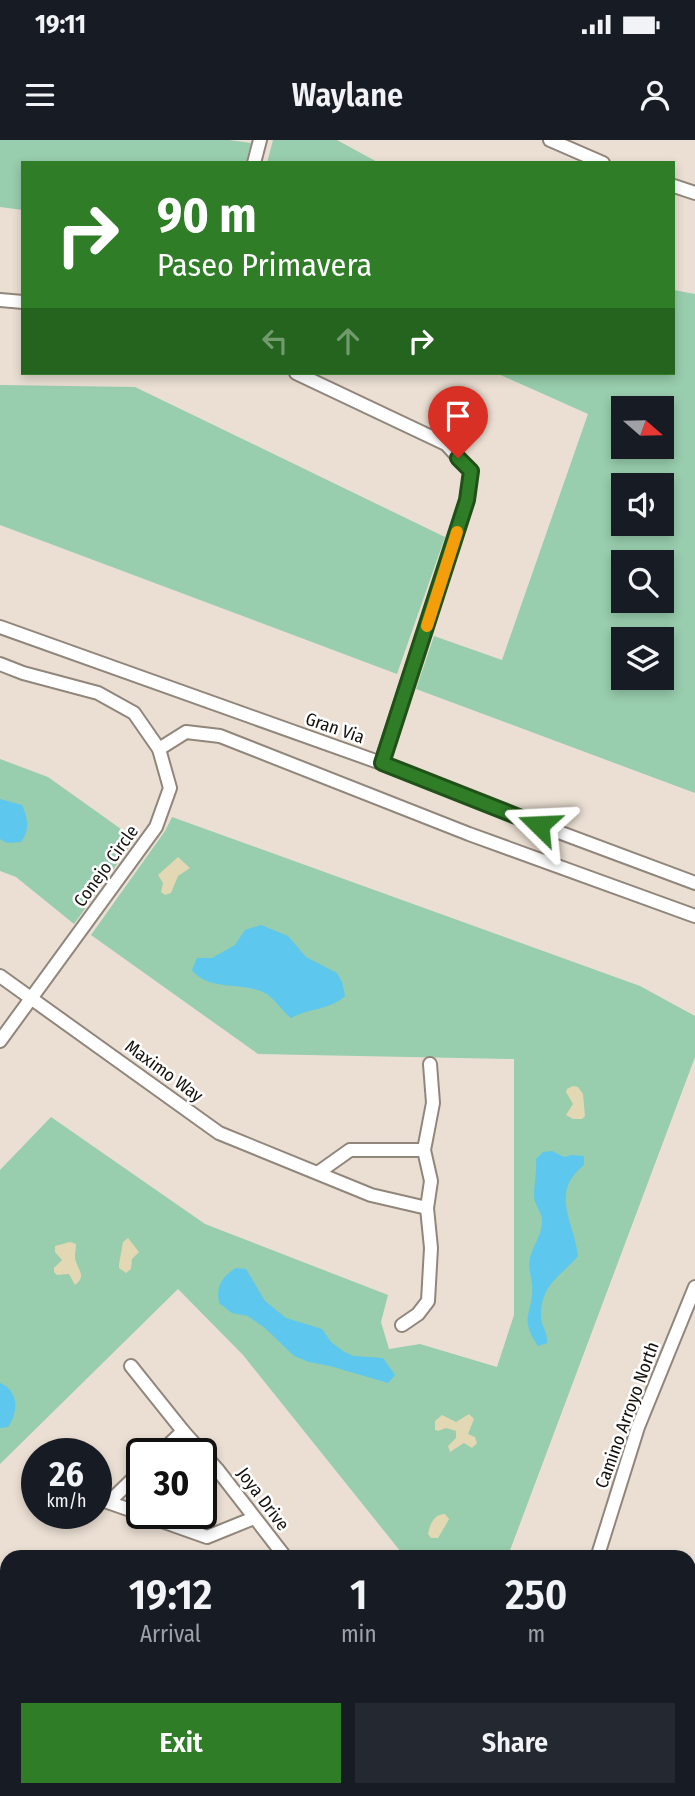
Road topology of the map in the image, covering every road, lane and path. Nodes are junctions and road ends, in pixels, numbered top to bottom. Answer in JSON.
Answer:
{"nodes":[{"id":1,"x":260,"y":140,"type":"edge"},
{"id":2,"x":550,"y":140,"type":"edge"},
{"id":3,"x":255,"y":161,"type":"edge"},
{"id":4,"x":598,"y":161,"type":"edge"},
{"id":5,"x":675,"y":186,"type":"edge"},
{"id":6,"x":695,"y":193,"type":"edge"},
{"id":7,"x":0,"y":300,"type":"edge"},
{"id":8,"x":21,"y":302,"type":"edge"},
{"id":9,"x":300,"y":375,"type":"edge"},
{"id":10,"x":0,"y":627,"type":"edge"},
{"id":11,"x":0,"y":664,"type":"edge"},
{"id":12,"x":159,"y":748,"type":"junction"},
{"id":13,"x":382,"y":763,"type":"junction"},
{"id":14,"x":695,"y":883,"type":"edge"},
{"id":15,"x":695,"y":916,"type":"edge"},
{"id":16,"x":0,"y":976,"type":"edge"},
{"id":17,"x":33,"y":998,"type":"junction"},
{"id":18,"x":0,"y":1041,"type":"edge"},
{"id":19,"x":430,"y":1064,"type":"dead end"},
{"id":20,"x":424,"y":1150,"type":"junction"},
{"id":21,"x":319,"y":1172,"type":"junction"},
{"id":22,"x":427,"y":1208,"type":"junction"},
{"id":23,"x":695,"y":1287,"type":"edge"},
{"id":24,"x":402,"y":1325,"type":"dead end"},
{"id":25,"x":131,"y":1366,"type":"dead end"},
{"id":26,"x":183,"y":1431,"type":"junction"},
{"id":27,"x":176,"y":1438,"type":"edge"},
{"id":28,"x":254,"y":1518,"type":"junction"},
{"id":29,"x":184,"y":1529,"type":"edge"},
{"id":30,"x":280,"y":1550,"type":"edge"},
{"id":31,"x":600,"y":1550,"type":"edge"}],
"edges":[{"from":1,"to":3,"type":"street"},
{"from":2,"to":4,"type":"street"},
{"from":5,"to":6,"type":"street"},
{"from":7,"to":8,"type":"street"},
{"from":9,"to":13,"type":"street"},
{"from":10,"to":13,"type":"street","name":"Gran Via"},
{"from":11,"to":12,"type":"street","name":"Conejo Circle"},
{"from":12,"to":15,"type":"street"},
{"from":12,"to":17,"type":"street","name":"Conejo Circle"},
{"from":13,"to":14,"type":"street","name":"Gran Via"},
{"from":16,"to":17,"type":"street","name":"Maximo Way"},
{"from":17,"to":18,"type":"street","name":"Conejo Circle"},
{"from":17,"to":21,"type":"street","name":"Maximo Way"},
{"from":19,"to":20,"type":"street"},
{"from":20,"to":21,"type":"street"},
{"from":20,"to":22,"type":"street"},
{"from":21,"to":22,"type":"street","name":"Maximo Way"},
{"from":22,"to":24,"type":"street"},
{"from":23,"to":31,"type":"street","name":"Camino Arroyo North"},
{"from":25,"to":26,"type":"street","name":"Joya Drive"},
{"from":26,"to":27,"type":"street"},
{"from":26,"to":28,"type":"street","name":"Joya Drive"},
{"from":28,"to":29,"type":"street"},
{"from":28,"to":30,"type":"street","name":"Joya Drive"}]}
